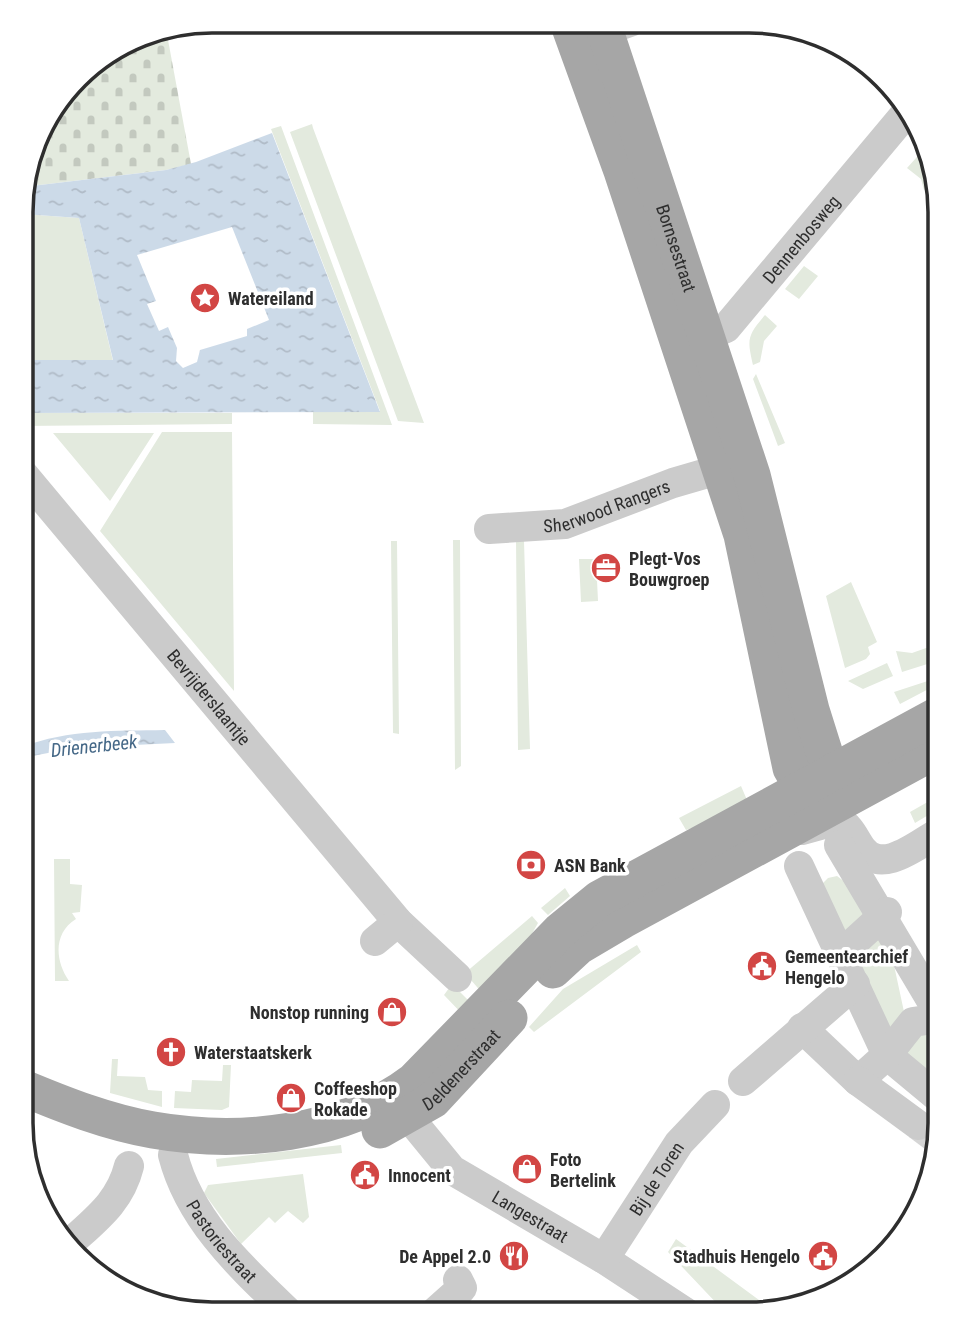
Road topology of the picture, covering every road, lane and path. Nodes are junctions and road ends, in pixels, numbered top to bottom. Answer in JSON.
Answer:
{"nodes":[{"id":1,"x":574,"y":33,"type":"edge"},
{"id":2,"x":608,"y":33,"type":"edge"},
{"id":3,"x":901,"y":119,"type":"edge"},
{"id":4,"x":694,"y":342,"type":"junction"},
{"id":5,"x":736,"y":472,"type":"junction"},
{"id":6,"x":33,"y":486,"type":"edge"},
{"id":7,"x":489,"y":529,"type":"dead end"},
{"id":8,"x":927,"y":725,"type":"edge"},
{"id":9,"x":927,"y":755,"type":"edge"},
{"id":10,"x":832,"y":807,"type":"junction"},
{"id":11,"x":927,"y":839,"type":"edge"},
{"id":12,"x":790,"y":851,"type":"junction"},
{"id":13,"x":883,"y":915,"type":"junction"},
{"id":14,"x":398,"y":922,"type":"junction"},
{"id":15,"x":374,"y":941,"type":"dead end"},
{"id":16,"x":841,"y":954,"type":"junction"},
{"id":17,"x":457,"y":977,"type":"dead end"},
{"id":18,"x":855,"y":984,"type":"junction"},
{"id":19,"x":927,"y":994,"type":"edge"},
{"id":20,"x":927,"y":1020,"type":"edge"},
{"id":21,"x":802,"y":1028,"type":"junction"},
{"id":22,"x":887,"y":1055,"type":"junction"},
{"id":23,"x":743,"y":1081,"type":"dead end"},
{"id":24,"x":858,"y":1081,"type":"junction"},
{"id":25,"x":927,"y":1088,"type":"edge"},
{"id":26,"x":33,"y":1092,"type":"edge"},
{"id":27,"x":715,"y":1105,"type":"dead end"},
{"id":28,"x":400,"y":1107,"type":"junction"},
{"id":29,"x":33,"y":1114,"type":"edge"},
{"id":30,"x":918,"y":1125,"type":"tunnel mouth"},
{"id":31,"x":173,"y":1155,"type":"junction"},
{"id":32,"x":129,"y":1166,"type":"dead end"},
{"id":33,"x":76,"y":1238,"type":"edge"},
{"id":34,"x":604,"y":1259,"type":"junction"},
{"id":35,"x":458,"y":1280,"type":"dead end"},
{"id":36,"x":279,"y":1302,"type":"edge"},
{"id":37,"x":446,"y":1302,"type":"edge"},
{"id":38,"x":670,"y":1302,"type":"edge"}],
"edges":[{"from":1,"to":4,"type":"main road","name":"Bornsestraat"},
{"from":2,"to":4,"type":"main road","name":"Bornsestraat"},
{"from":3,"to":4,"type":"street","name":"Dennenbosweg"},
{"from":4,"to":5,"type":"main road","name":"Bornsestraat"},
{"from":4,"to":5,"type":"street","name":"Bornsestraat"},
{"from":5,"to":7,"type":"street","name":"Sherwood Rangers"},
{"from":5,"to":10,"type":"main road","name":"Bornsestraat"},
{"from":6,"to":14,"type":"street","name":"Bevrijderslaantje"},
{"from":8,"to":10,"type":"main road"},
{"from":9,"to":10,"type":"main road"},
{"from":10,"to":11,"type":"street"},
{"from":10,"to":12,"type":"main road","name":"Deldenerstraat"},
{"from":10,"to":13,"type":"street"},
{"from":10,"to":28,"type":"main road","name":"Deldenerstraat"},
{"from":12,"to":16,"type":"street"},
{"from":12,"to":28,"type":"main road","name":"Deldenerstraat"},
{"from":13,"to":16,"type":"street"},
{"from":13,"to":19,"type":"street"},
{"from":14,"to":15,"type":"street"},
{"from":14,"to":17,"type":"street","name":"Bevrijderslaantje"},
{"from":16,"to":18,"type":"street"},
{"from":18,"to":21,"type":"street"},
{"from":18,"to":22,"type":"street"},
{"from":20,"to":22,"type":"street"},
{"from":21,"to":23,"type":"street"},
{"from":21,"to":24,"type":"street"},
{"from":22,"to":24,"type":"street"},
{"from":22,"to":25,"type":"street"},
{"from":24,"to":30,"type":"street"},
{"from":26,"to":28,"type":"main road","name":"Deldenerstraat"},
{"from":27,"to":34,"type":"street","name":"Bij de Toren"},
{"from":28,"to":31,"type":"main road","name":"Deldenerstraat"},
{"from":28,"to":34,"type":"street","name":"Langestraat"},
{"from":29,"to":31,"type":"main road","name":"Deldenerstraat"},
{"from":31,"to":36,"type":"street","name":"Pastoriestraat"},
{"from":32,"to":33,"type":"street"},
{"from":34,"to":38,"type":"street","name":"Langestraat"},
{"from":35,"to":37,"type":"street"}]}
